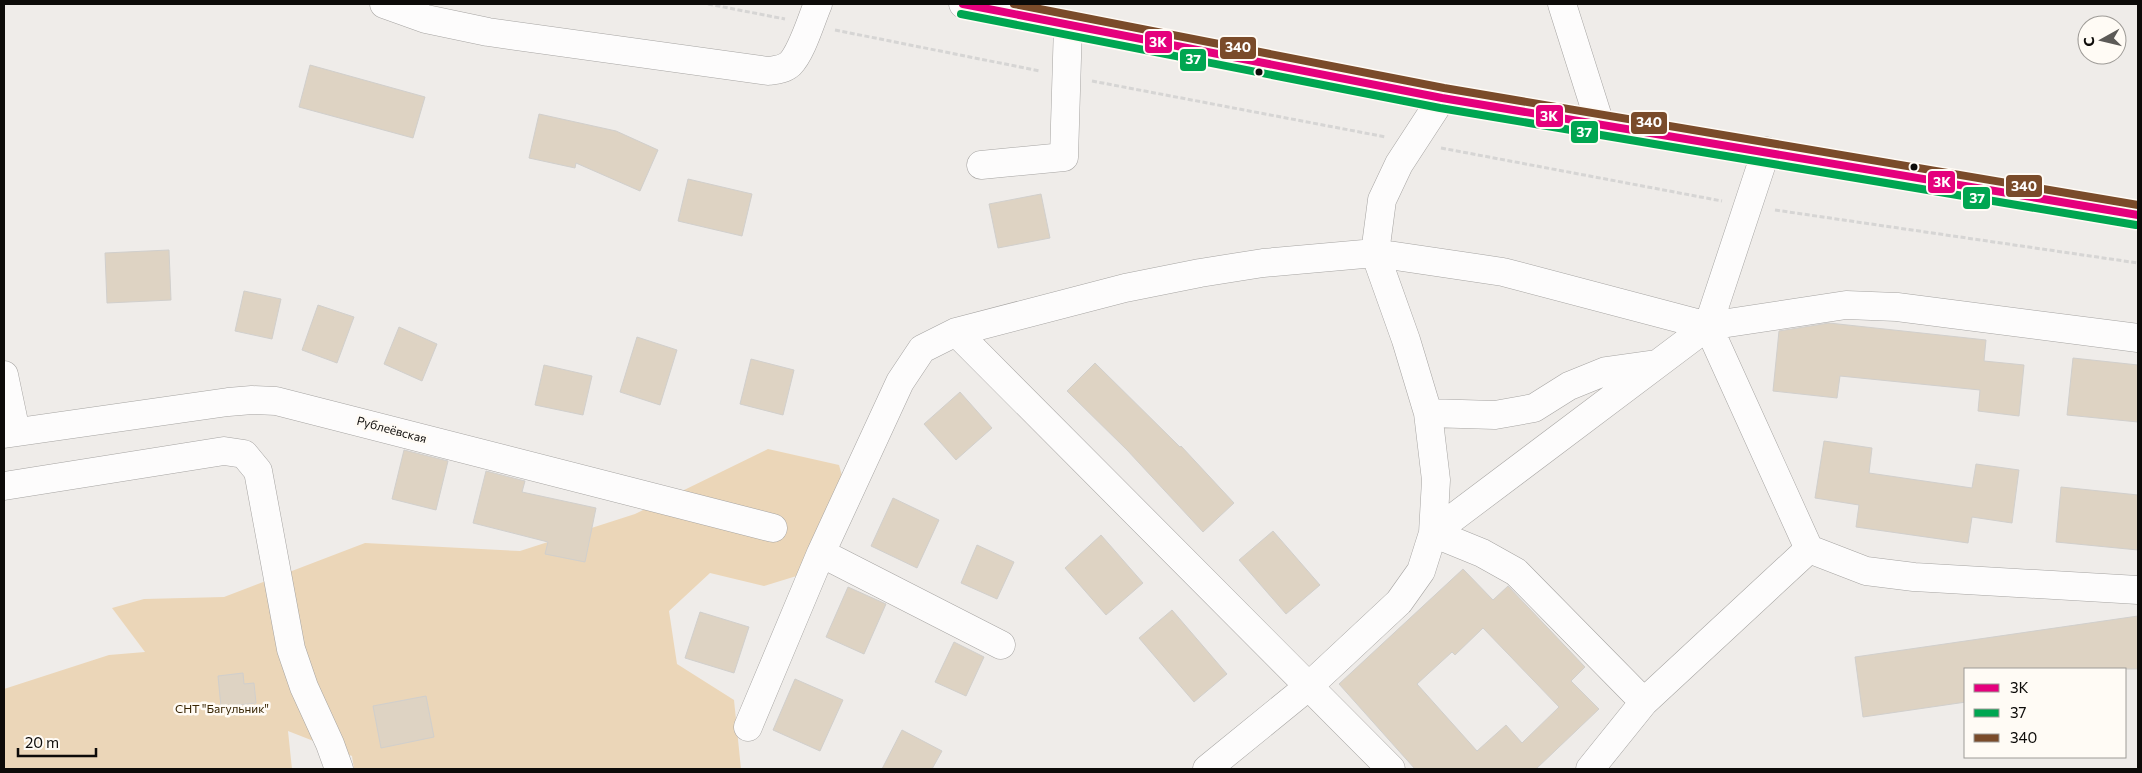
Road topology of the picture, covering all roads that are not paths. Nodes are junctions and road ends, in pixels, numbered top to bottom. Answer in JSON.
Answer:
{"nodes":[{"id":1,"x":384,"y":4,"type":"edge"},
{"id":2,"x":818,"y":4,"type":"edge"},
{"id":3,"x":964,"y":4,"type":"edge"},
{"id":4,"x":1562,"y":4,"type":"edge"},
{"id":5,"x":1068,"y":24,"type":"junction"},
{"id":6,"x":1442,"y":98,"type":"junction"},
{"id":7,"x":1600,"y":124,"type":"junction"},
{"id":8,"x":1766,"y":152,"type":"junction"},
{"id":9,"x":981,"y":165,"type":"dead end"},
{"id":10,"x":2138,"y":215,"type":"edge"},
{"id":11,"x":1375,"y":253,"type":"junction"},
{"id":12,"x":1708,"y":326,"type":"junction"},
{"id":13,"x":956,"y":332,"type":"junction"},
{"id":14,"x":2138,"y":338,"type":"edge"},
{"id":15,"x":1658,"y":364,"type":"junction"},
{"id":16,"x":4,"y":375,"type":"edge"},
{"id":17,"x":1428,"y":413,"type":"junction"},
{"id":18,"x":10,"y":433,"type":"edge"},
{"id":19,"x":4,"y":486,"type":"edge"},
{"id":20,"x":773,"y":528,"type":"dead end"},
{"id":21,"x":1433,"y":533,"type":"junction"},
{"id":22,"x":1809,"y":550,"type":"junction"},
{"id":23,"x":822,"y":553,"type":"junction"},
{"id":24,"x":2138,"y":590,"type":"edge"},
{"id":25,"x":1001,"y":645,"type":"dead end"},
{"id":26,"x":1309,"y":686,"type":"junction"},
{"id":27,"x":1644,"y":702,"type":"junction"},
{"id":28,"x":748,"y":727,"type":"dead end"},
{"id":29,"x":339,"y":769,"type":"edge"},
{"id":30,"x":1207,"y":769,"type":"edge"},
{"id":31,"x":1391,"y":769,"type":"edge"},
{"id":32,"x":1590,"y":769,"type":"edge"}],
"edges":[{"from":1,"to":2,"type":"street"},
{"from":3,"to":5,"type":"street"},
{"from":4,"to":7,"type":"street"},
{"from":5,"to":6,"type":"street"},
{"from":5,"to":9,"type":"street"},
{"from":6,"to":7,"type":"street"},
{"from":6,"to":11,"type":"street"},
{"from":7,"to":8,"type":"street"},
{"from":8,"to":10,"type":"street"},
{"from":8,"to":12,"type":"street"},
{"from":11,"to":12,"type":"street"},
{"from":11,"to":13,"type":"street"},
{"from":11,"to":17,"type":"street"},
{"from":12,"to":14,"type":"street"},
{"from":12,"to":15,"type":"street"},
{"from":12,"to":22,"type":"street"},
{"from":13,"to":23,"type":"street"},
{"from":13,"to":26,"type":"street"},
{"from":15,"to":17,"type":"street"},
{"from":15,"to":21,"type":"street"},
{"from":16,"to":18,"type":"street"},
{"from":17,"to":21,"type":"street"},
{"from":18,"to":20,"type":"street","name":"Рублеёвская"},
{"from":19,"to":29,"type":"street"},
{"from":21,"to":26,"type":"street"},
{"from":21,"to":27,"type":"street"},
{"from":22,"to":24,"type":"street"},
{"from":22,"to":27,"type":"street"},
{"from":23,"to":25,"type":"street"},
{"from":23,"to":28,"type":"street"},
{"from":26,"to":30,"type":"street"},
{"from":26,"to":31,"type":"street"},
{"from":27,"to":32,"type":"street"}]}
